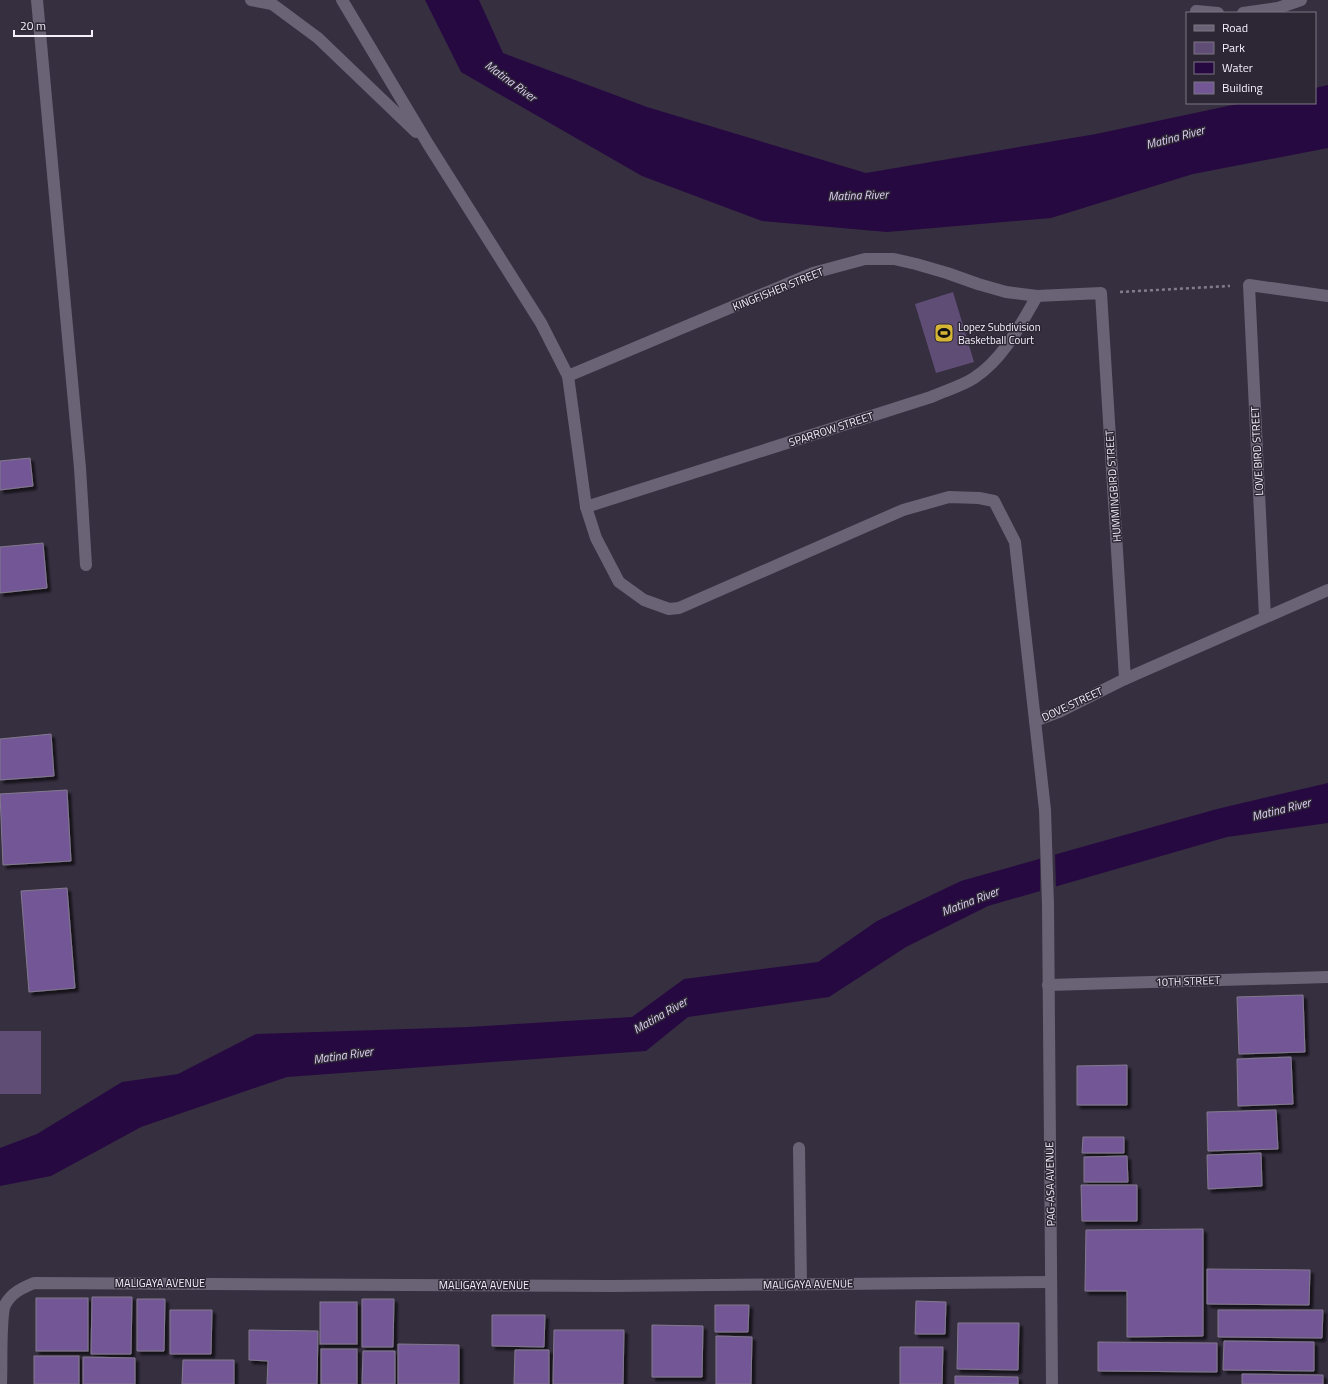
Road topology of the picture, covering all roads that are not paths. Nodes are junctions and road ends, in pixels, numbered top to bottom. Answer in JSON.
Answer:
{"nodes":[{"id":1,"x":37,"y":0,"type":"edge"},
{"id":2,"x":252,"y":0,"type":"edge"},
{"id":3,"x":342,"y":0,"type":"edge"},
{"id":4,"x":1301,"y":0,"type":"edge"},
{"id":5,"x":1196,"y":11,"type":"dead end"},
{"id":6,"x":1207,"y":12,"type":"edge"},
{"id":7,"x":1250,"y":12,"type":"edge"},
{"id":8,"x":428,"y":144,"type":"junction"},
{"id":9,"x":1101,"y":293,"type":"joint"},
{"id":10,"x":1037,"y":296,"type":"junction"},
{"id":11,"x":1328,"y":296,"type":"edge"},
{"id":12,"x":566,"y":372,"type":"junction"},
{"id":13,"x":586,"y":507,"type":"junction"},
{"id":14,"x":86,"y":565,"type":"dead end"},
{"id":15,"x":1328,"y":590,"type":"edge"},
{"id":16,"x":1266,"y":617,"type":"junction"},
{"id":17,"x":1125,"y":679,"type":"junction"},
{"id":18,"x":1035,"y":721,"type":"junction"},
{"id":19,"x":1328,"y":977,"type":"edge"},
{"id":20,"x":1048,"y":984,"type":"junction"},
{"id":21,"x":800,"y":1148,"type":"dead end"},
{"id":22,"x":1051,"y":1282,"type":"junction"},
{"id":23,"x":801,"y":1284,"type":"junction"},
{"id":24,"x":1,"y":1384,"type":"edge"},
{"id":25,"x":1052,"y":1384,"type":"edge"}],
"edges":[{"from":1,"to":14,"type":"street"},
{"from":2,"to":8,"type":"street"},
{"from":3,"to":8,"type":"street"},
{"from":4,"to":7,"type":"street"},
{"from":5,"to":6,"type":"street"},
{"from":8,"to":12,"type":"street"},
{"from":9,"to":10,"type":"street","name":"KINGFISHER STREET"},
{"from":9,"to":17,"type":"street","name":"HUMMINGBIRD STREET"},
{"from":10,"to":12,"type":"street","name":"KINGFISHER STREET"},
{"from":10,"to":13,"type":"street","name":"SPARROW STREET"},
{"from":11,"to":16,"type":"street","name":"LOVE BIRD STREET"},
{"from":12,"to":13,"type":"street"},
{"from":13,"to":18,"type":"street"},
{"from":15,"to":16,"type":"street","name":"DOVE STREET"},
{"from":16,"to":17,"type":"street","name":"DOVE STREET"},
{"from":17,"to":18,"type":"street","name":"DOVE STREET"},
{"from":18,"to":20,"type":"street","name":"DOVE STREET"},
{"from":19,"to":20,"type":"street","name":"10TH STREET"},
{"from":20,"to":22,"type":"street","name":"PAG-ASA AVENUE"},
{"from":21,"to":23,"type":"street"},
{"from":22,"to":23,"type":"street","name":"MALIGAYA AVENUE"},
{"from":22,"to":25,"type":"street","name":"PAG-ASA AVENUE"},
{"from":23,"to":24,"type":"street","name":"MALIGAYA AVENUE"}]}
